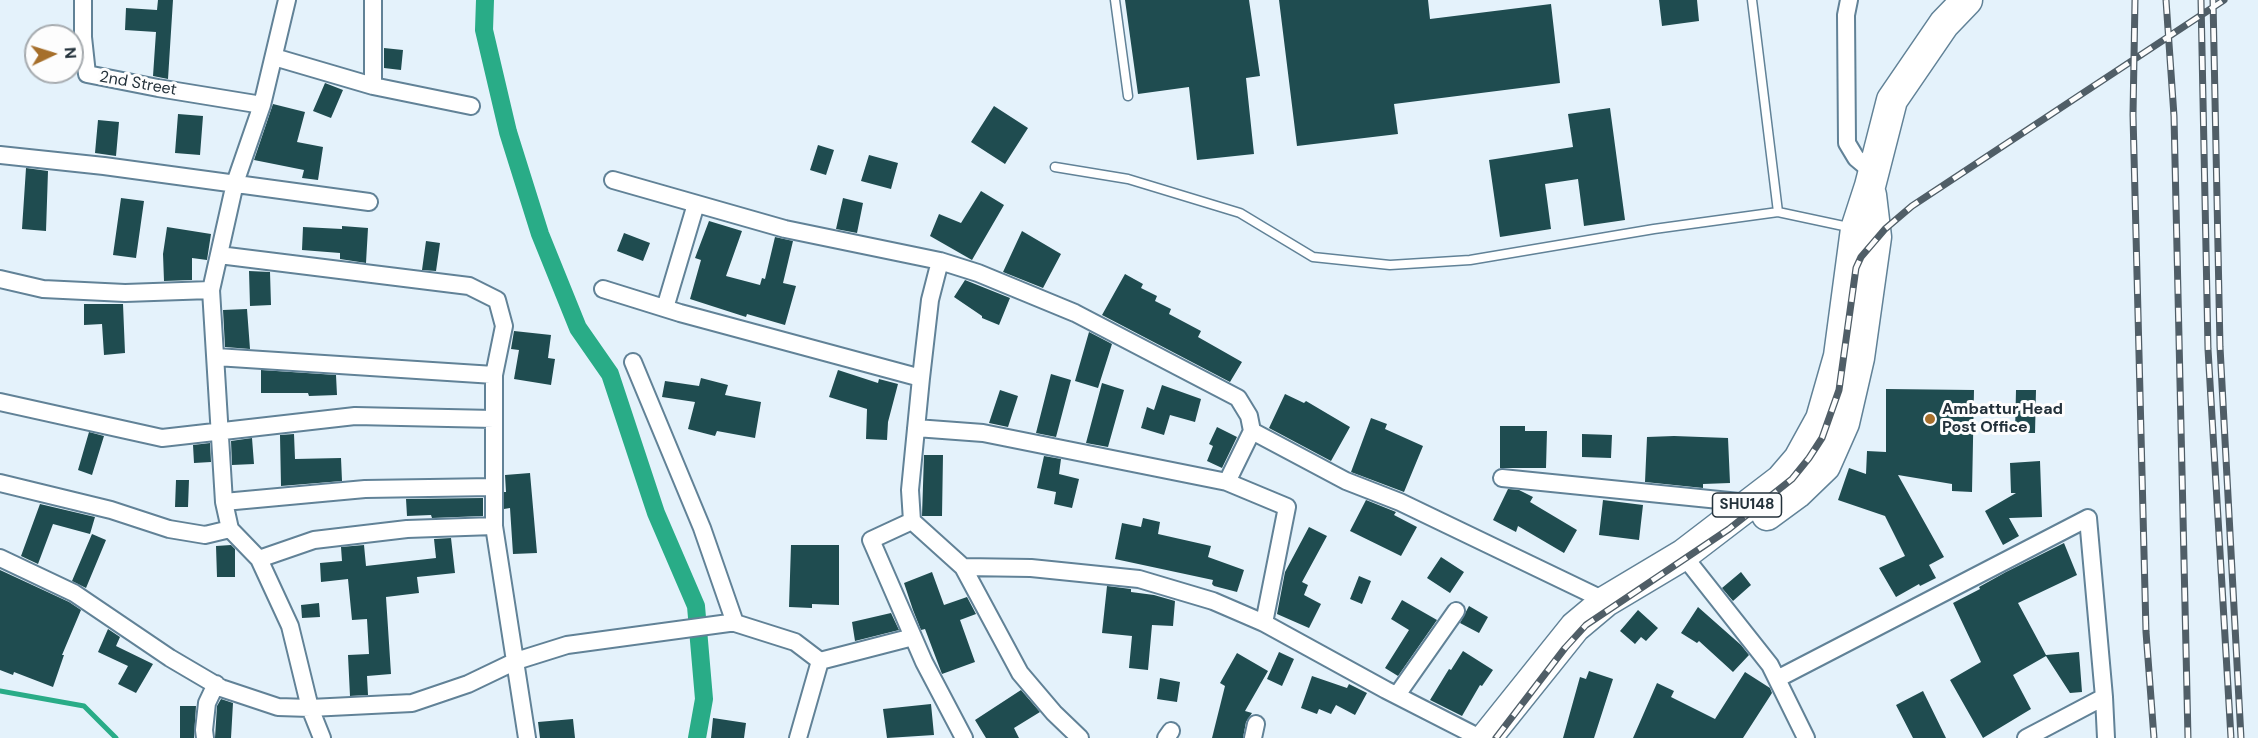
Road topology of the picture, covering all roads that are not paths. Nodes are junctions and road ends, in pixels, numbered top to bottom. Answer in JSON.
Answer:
{"nodes":[{"id":1,"x":83,"y":0,"type":"edge"},
{"id":2,"x":287,"y":0,"type":"edge"},
{"id":3,"x":373,"y":0,"type":"edge"},
{"id":4,"x":1115,"y":0,"type":"edge"},
{"id":5,"x":1752,"y":0,"type":"edge"},
{"id":6,"x":1849,"y":0,"type":"edge"},
{"id":7,"x":1967,"y":0,"type":"edge"},
{"id":8,"x":273,"y":57,"type":"junction"},
{"id":9,"x":373,"y":87,"type":"junction"},
{"id":10,"x":1128,"y":96,"type":"dead end"},
{"id":11,"x":262,"y":105,"type":"junction"},
{"id":12,"x":471,"y":106,"type":"dead end"},
{"id":13,"x":0,"y":155,"type":"edge"},
{"id":14,"x":1055,"y":167,"type":"dead end"},
{"id":15,"x":613,"y":180,"type":"dead end"},
{"id":16,"x":1872,"y":180,"type":"junction"},
{"id":17,"x":235,"y":183,"type":"junction"},
{"id":18,"x":369,"y":202,"type":"dead end"},
{"id":19,"x":696,"y":204,"type":"junction"},
{"id":20,"x":1778,"y":212,"type":"junction"},
{"id":21,"x":1856,"y":229,"type":"junction"},
{"id":22,"x":219,"y":255,"type":"junction"},
{"id":23,"x":940,"y":261,"type":"junction"},
{"id":24,"x":0,"y":279,"type":"edge"},
{"id":25,"x":603,"y":289,"type":"dead end"},
{"id":26,"x":211,"y":290,"type":"junction"},
{"id":27,"x":665,"y":308,"type":"junction"},
{"id":28,"x":216,"y":357,"type":"junction"},
{"id":29,"x":633,"y":362,"type":"dead end"},
{"id":30,"x":494,"y":375,"type":"junction"},
{"id":31,"x":921,"y":378,"type":"junction"},
{"id":32,"x":0,"y":402,"type":"edge"},
{"id":33,"x":494,"y":419,"type":"junction"},
{"id":34,"x":916,"y":428,"type":"junction"},
{"id":35,"x":220,"y":430,"type":"junction"},
{"id":36,"x":1252,"y":431,"type":"junction"},
{"id":37,"x":1502,"y":478,"type":"dead end"},
{"id":38,"x":1227,"y":482,"type":"junction"},
{"id":39,"x":0,"y":483,"type":"edge"},
{"id":40,"x":494,"y":487,"type":"junction"},
{"id":41,"x":224,"y":502,"type":"junction"},
{"id":42,"x":1750,"y":503,"type":"junction"},
{"id":43,"x":912,"y":521,"type":"junction"},
{"id":44,"x":495,"y":526,"type":"junction"},
{"id":45,"x":230,"y":530,"type":"junction"},
{"id":46,"x":0,"y":558,"type":"edge"},
{"id":47,"x":258,"y":559,"type":"junction"},
{"id":48,"x":1688,"y":562,"type":"junction"},
{"id":49,"x":963,"y":567,"type":"junction"},
{"id":50,"x":1606,"y":601,"type":"junction"},
{"id":51,"x":1456,"y":611,"type":"dead end"},
{"id":52,"x":732,"y":623,"type":"junction"},
{"id":53,"x":1264,"y":623,"type":"junction"},
{"id":54,"x":913,"y":637,"type":"junction"},
{"id":55,"x":516,"y":661,"type":"junction"},
{"id":56,"x":820,"y":661,"type":"junction"},
{"id":57,"x":1777,"y":679,"type":"junction"},
{"id":58,"x":216,"y":684,"type":"junction"},
{"id":59,"x":1397,"y":695,"type":"junction"},
{"id":60,"x":2104,"y":697,"type":"junction"},
{"id":61,"x":310,"y":708,"type":"junction"},
{"id":62,"x":205,"y":738,"type":"edge"},
{"id":63,"x":322,"y":738,"type":"edge"},
{"id":64,"x":527,"y":738,"type":"edge"},
{"id":65,"x":798,"y":738,"type":"edge"},
{"id":66,"x":964,"y":738,"type":"edge"},
{"id":67,"x":1080,"y":738,"type":"edge"},
{"id":68,"x":1480,"y":738,"type":"edge"},
{"id":69,"x":1486,"y":738,"type":"edge"},
{"id":70,"x":1510,"y":738,"type":"edge"},
{"id":71,"x":1806,"y":738,"type":"edge"},
{"id":72,"x":2026,"y":738,"type":"edge"},
{"id":73,"x":2106,"y":738,"type":"edge"}],
"edges":[{"from":1,"to":11,"type":"street","name":"2nd Street"},
{"from":2,"to":8,"type":"street"},
{"from":3,"to":9,"type":"street"},
{"from":4,"to":10,"type":"lane"},
{"from":5,"to":20,"type":"lane"},
{"from":6,"to":16,"type":"street"},
{"from":7,"to":16,"type":"highway","number":"SHU148"},
{"from":8,"to":9,"type":"street"},
{"from":8,"to":11,"type":"street"},
{"from":9,"to":12,"type":"street"},
{"from":11,"to":17,"type":"street"},
{"from":13,"to":17,"type":"street"},
{"from":14,"to":20,"type":"lane"},
{"from":15,"to":19,"type":"street"},
{"from":16,"to":21,"type":"highway","number":"SHU148"},
{"from":16,"to":48,"type":"highway","number":"SHU148"},
{"from":17,"to":18,"type":"street"},
{"from":17,"to":22,"type":"street"},
{"from":19,"to":23,"type":"street"},
{"from":19,"to":27,"type":"street"},
{"from":20,"to":21,"type":"lane"},
{"from":21,"to":42,"type":"highway","number":"SHU148"},
{"from":22,"to":26,"type":"street"},
{"from":22,"to":30,"type":"street"},
{"from":23,"to":31,"type":"street"},
{"from":23,"to":36,"type":"street"},
{"from":24,"to":26,"type":"street"},
{"from":25,"to":27,"type":"street"},
{"from":26,"to":28,"type":"street"},
{"from":27,"to":31,"type":"street"},
{"from":28,"to":30,"type":"street"},
{"from":28,"to":35,"type":"street"},
{"from":29,"to":52,"type":"street"},
{"from":30,"to":33,"type":"street"},
{"from":31,"to":34,"type":"street"},
{"from":32,"to":35,"type":"street"},
{"from":33,"to":35,"type":"street"},
{"from":33,"to":40,"type":"street"},
{"from":34,"to":38,"type":"street"},
{"from":34,"to":43,"type":"street"},
{"from":35,"to":41,"type":"street"},
{"from":36,"to":38,"type":"street"},
{"from":36,"to":50,"type":"street"},
{"from":37,"to":42,"type":"street"},
{"from":38,"to":53,"type":"street"},
{"from":39,"to":45,"type":"street"},
{"from":40,"to":41,"type":"street"},
{"from":40,"to":44,"type":"street"},
{"from":41,"to":45,"type":"street"},
{"from":42,"to":48,"type":"highway","number":"SHU148"},
{"from":43,"to":49,"type":"street"},
{"from":43,"to":54,"type":"street"},
{"from":44,"to":47,"type":"street"},
{"from":44,"to":55,"type":"street"},
{"from":45,"to":47,"type":"street"},
{"from":46,"to":58,"type":"street"},
{"from":47,"to":61,"type":"street"},
{"from":48,"to":50,"type":"highway","number":"SHU148"},
{"from":48,"to":57,"type":"street"},
{"from":48,"to":70,"type":"highway","number":"SHU148"},
{"from":49,"to":53,"type":"street"},
{"from":49,"to":67,"type":"street"},
{"from":50,"to":69,"type":"highway","number":"SHU148"},
{"from":51,"to":59,"type":"street"},
{"from":52,"to":55,"type":"street"},
{"from":52,"to":56,"type":"street"},
{"from":53,"to":59,"type":"street"},
{"from":54,"to":56,"type":"street"},
{"from":54,"to":66,"type":"street"},
{"from":55,"to":61,"type":"street"},
{"from":55,"to":64,"type":"street"},
{"from":56,"to":65,"type":"street"},
{"from":57,"to":60,"type":"street"},
{"from":57,"to":71,"type":"street"},
{"from":58,"to":61,"type":"street"},
{"from":58,"to":62,"type":"street"},
{"from":59,"to":68,"type":"street"},
{"from":60,"to":72,"type":"street"},
{"from":60,"to":73,"type":"street"},
{"from":61,"to":63,"type":"street"}]}
